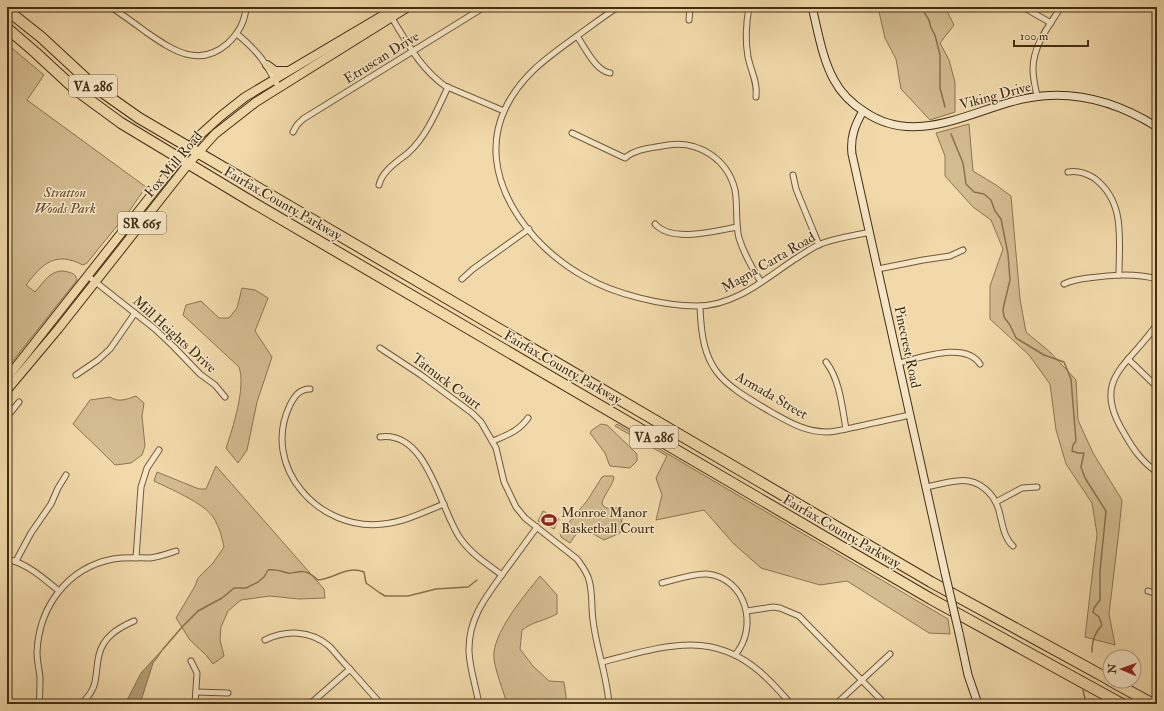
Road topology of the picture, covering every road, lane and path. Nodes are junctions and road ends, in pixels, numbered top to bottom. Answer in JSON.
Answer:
{"nodes":[{"id":1,"x":111,"y":7,"type":"edge"},
{"id":2,"x":246,"y":7,"type":"edge"},
{"id":3,"x":397,"y":7,"type":"edge"},
{"id":4,"x":408,"y":7,"type":"edge"},
{"id":5,"x":486,"y":7,"type":"edge"},
{"id":6,"x":618,"y":7,"type":"edge"},
{"id":7,"x":690,"y":7,"type":"edge"},
{"id":8,"x":748,"y":7,"type":"edge"},
{"id":9,"x":812,"y":7,"type":"edge"},
{"id":10,"x":1023,"y":7,"type":"edge"},
{"id":11,"x":1061,"y":7,"type":"edge"},
{"id":12,"x":7,"y":10,"type":"edge"},
{"id":13,"x":390,"y":15,"type":"junction"},
{"id":14,"x":689,"y":20,"type":"dead end"},
{"id":15,"x":1051,"y":23,"type":"junction"},
{"id":16,"x":7,"y":28,"type":"edge"},
{"id":17,"x":237,"y":34,"type":"junction"},
{"id":18,"x":577,"y":36,"type":"junction"},
{"id":19,"x":412,"y":51,"type":"junction"},
{"id":20,"x":267,"y":65,"type":"junction"},
{"id":21,"x":290,"y":71,"type":"junction"},
{"id":22,"x":610,"y":73,"type":"dead end"},
{"id":23,"x":275,"y":79,"type":"junction"},
{"id":24,"x":280,"y":88,"type":"junction"},
{"id":25,"x":448,"y":88,"type":"junction"},
{"id":26,"x":1037,"y":96,"type":"junction"},
{"id":27,"x":756,"y":97,"type":"dead end"},
{"id":28,"x":504,"y":111,"type":"junction"},
{"id":29,"x":862,"y":111,"type":"junction"},
{"id":30,"x":1157,"y":128,"type":"edge"},
{"id":31,"x":293,"y":132,"type":"dead end"},
{"id":32,"x":572,"y":133,"type":"dead end"},
{"id":33,"x":194,"y":150,"type":"junction"},
{"id":34,"x":184,"y":161,"type":"junction"},
{"id":35,"x":1068,"y":172,"type":"dead end"},
{"id":36,"x":793,"y":175,"type":"dead end"},
{"id":37,"x":379,"y":185,"type":"dead end"},
{"id":38,"x":655,"y":224,"type":"dead end"},
{"id":39,"x":737,"y":227,"type":"junction"},
{"id":40,"x":529,"y":229,"type":"junction"},
{"id":41,"x":870,"y":232,"type":"junction"},
{"id":42,"x":819,"y":245,"type":"junction"},
{"id":43,"x":963,"y":250,"type":"dead end"},
{"id":44,"x":878,"y":269,"type":"junction"},
{"id":45,"x":1119,"y":274,"type":"junction"},
{"id":46,"x":88,"y":276,"type":"junction"},
{"id":47,"x":462,"y":279,"type":"dead end"},
{"id":48,"x":1157,"y":279,"type":"edge"},
{"id":49,"x":95,"y":282,"type":"junction"},
{"id":50,"x":761,"y":282,"type":"junction"},
{"id":51,"x":1064,"y":284,"type":"dead end"},
{"id":52,"x":700,"y":306,"type":"junction"},
{"id":53,"x":135,"y":313,"type":"junction"},
{"id":54,"x":1157,"y":324,"type":"edge"},
{"id":55,"x":380,"y":348,"type":"dead end"},
{"id":56,"x":1128,"y":359,"type":"junction"},
{"id":57,"x":826,"y":362,"type":"dead end"},
{"id":58,"x":899,"y":363,"type":"junction"},
{"id":59,"x":980,"y":364,"type":"dead end"},
{"id":60,"x":76,"y":375,"type":"dead end"},
{"id":61,"x":7,"y":378,"type":"edge"},
{"id":62,"x":1157,"y":387,"type":"edge"},
{"id":63,"x":310,"y":389,"type":"dead end"},
{"id":64,"x":7,"y":390,"type":"edge"},
{"id":65,"x":225,"y":397,"type":"dead end"},
{"id":66,"x":19,"y":402,"type":"dead end"},
{"id":67,"x":910,"y":415,"type":"junction"},
{"id":68,"x":7,"y":417,"type":"edge"},
{"id":69,"x":528,"y":418,"type":"dead end"},
{"id":70,"x":846,"y":429,"type":"junction"},
{"id":71,"x":380,"y":437,"type":"dead end"},
{"id":72,"x":493,"y":441,"type":"junction"},
{"id":73,"x":159,"y":450,"type":"dead end"},
{"id":74,"x":1157,"y":472,"type":"edge"},
{"id":75,"x":66,"y":475,"type":"dead end"},
{"id":76,"x":926,"y":487,"type":"junction"},
{"id":77,"x":1037,"y":487,"type":"dead end"},
{"id":78,"x":996,"y":502,"type":"junction"},
{"id":79,"x":444,"y":504,"type":"junction"},
{"id":80,"x":537,"y":527,"type":"junction"},
{"id":81,"x":1013,"y":546,"type":"dead end"},
{"id":82,"x":176,"y":551,"type":"dead end"},
{"id":83,"x":136,"y":558,"type":"junction"},
{"id":84,"x":7,"y":559,"type":"edge"},
{"id":85,"x":16,"y":562,"type":"junction"},
{"id":86,"x":502,"y":575,"type":"junction"},
{"id":87,"x":662,"y":583,"type":"dead end"},
{"id":88,"x":59,"y":591,"type":"junction"},
{"id":89,"x":1148,"y":591,"type":"dead end"},
{"id":90,"x":1157,"y":594,"type":"edge"},
{"id":91,"x":747,"y":611,"type":"junction"},
{"id":92,"x":134,"y":621,"type":"dead end"},
{"id":93,"x":265,"y":640,"type":"dead end"},
{"id":94,"x":890,"y":654,"type":"dead end"},
{"id":95,"x":735,"y":655,"type":"junction"},
{"id":96,"x":191,"y":661,"type":"dead end"},
{"id":97,"x":602,"y":662,"type":"junction"},
{"id":98,"x":350,"y":670,"type":"junction"},
{"id":99,"x":1102,"y":676,"type":"edge"},
{"id":100,"x":862,"y":680,"type":"junction"},
{"id":101,"x":1126,"y":689,"type":"edge"},
{"id":102,"x":196,"y":692,"type":"junction"},
{"id":103,"x":228,"y":693,"type":"dead end"},
{"id":104,"x":39,"y":704,"type":"edge"},
{"id":105,"x":81,"y":704,"type":"edge"},
{"id":106,"x":195,"y":704,"type":"edge"},
{"id":107,"x":310,"y":704,"type":"edge"},
{"id":108,"x":381,"y":704,"type":"edge"},
{"id":109,"x":479,"y":704,"type":"edge"},
{"id":110,"x":609,"y":704,"type":"edge"},
{"id":111,"x":792,"y":704,"type":"edge"},
{"id":112,"x":836,"y":704,"type":"edge"},
{"id":113,"x":885,"y":704,"type":"edge"},
{"id":114,"x":978,"y":704,"type":"edge"},
{"id":115,"x":1122,"y":704,"type":"edge"},
{"id":116,"x":1153,"y":704,"type":"edge"}],
"edges":[{"from":1,"to":17,"type":"street"},
{"from":2,"to":17,"type":"street"},
{"from":3,"to":13,"type":"main road","name":"Fox Mill Road","number":"SR 665"},
{"from":4,"to":13,"type":"main road","name":"Fox Mill Road","number":"SR 665"},
{"from":5,"to":19,"type":"street","name":"Etruscan Drive"},
{"from":6,"to":18,"type":"street","name":"Magna Carta Road"},
{"from":7,"to":14,"type":"street"},
{"from":8,"to":27,"type":"street"},
{"from":9,"to":29,"type":"street"},
{"from":10,"to":15,"type":"street"},
{"from":11,"to":15,"type":"street"},
{"from":12,"to":33,"type":"highway","name":"Fairfax County Parkway","number":"VA 286"},
{"from":13,"to":19,"type":"street"},
{"from":13,"to":21,"type":"main road","name":"Fox Mill Road","number":"SR 665"},
{"from":13,"to":24,"type":"main road","name":"Fox Mill Road","number":"SR 665"},
{"from":15,"to":26,"type":"street"},
{"from":16,"to":34,"type":"highway","name":"Fairfax County Parkway","number":"VA 286"},
{"from":17,"to":20,"type":"street"},
{"from":18,"to":22,"type":"street"},
{"from":18,"to":28,"type":"street","name":"Magna Carta Road"},
{"from":19,"to":25,"type":"street"},
{"from":19,"to":31,"type":"street","name":"Etruscan Drive"},
{"from":20,"to":21,"type":"main road"},
{"from":20,"to":23,"type":"street"},
{"from":21,"to":23,"type":"main road","name":"Fox Mill Road","number":"SR 665"},
{"from":23,"to":24,"type":"street"},
{"from":23,"to":33,"type":"main road","name":"Fox Mill Road","number":"SR 665"},
{"from":24,"to":33,"type":"main road","name":"Fox Mill Road","number":"SR 665"},
{"from":25,"to":28,"type":"street"},
{"from":25,"to":37,"type":"street"},
{"from":26,"to":29,"type":"street","name":"Viking Drive"},
{"from":26,"to":30,"type":"street","name":"Viking Drive"},
{"from":28,"to":40,"type":"street","name":"Magna Carta Road"},
{"from":29,"to":41,"type":"street","name":"Pinecrest Road"},
{"from":32,"to":39,"type":"street"},
{"from":33,"to":34,"type":"main road","name":"Fox Mill Road","number":"SR 665"},
{"from":33,"to":99,"type":"highway","name":"Fairfax County Parkway","number":"VA 286"},
{"from":34,"to":46,"type":"main road","name":"Fox Mill Road","number":"SR 665"},
{"from":34,"to":49,"type":"main road","name":"Fox Mill Road","number":"SR 665"},
{"from":34,"to":115,"type":"highway","name":"Fairfax County Parkway","number":"VA 286"},
{"from":35,"to":45,"type":"street"},
{"from":36,"to":42,"type":"street"},
{"from":38,"to":39,"type":"street"},
{"from":39,"to":50,"type":"street"},
{"from":40,"to":47,"type":"street"},
{"from":40,"to":52,"type":"street","name":"Magna Carta Road"},
{"from":41,"to":42,"type":"street","name":"Magna Carta Road"},
{"from":41,"to":44,"type":"street","name":"Pinecrest Road"},
{"from":42,"to":50,"type":"street","name":"Magna Carta Road"},
{"from":43,"to":44,"type":"street"},
{"from":44,"to":58,"type":"street","name":"Pinecrest Road"},
{"from":45,"to":48,"type":"street"},
{"from":45,"to":51,"type":"street"},
{"from":46,"to":49,"type":"street","name":"Mill Heights Drive"},
{"from":46,"to":61,"type":"main road","name":"Fox Mill Road","number":"SR 665"},
{"from":49,"to":53,"type":"street","name":"Mill Heights Drive"},
{"from":49,"to":64,"type":"main road","name":"Fox Mill Road","number":"SR 665"},
{"from":50,"to":52,"type":"street","name":"Magna Carta Road"},
{"from":52,"to":70,"type":"street","name":"Armada Street"},
{"from":53,"to":60,"type":"street"},
{"from":53,"to":65,"type":"street","name":"Mill Heights Drive"},
{"from":54,"to":56,"type":"street"},
{"from":55,"to":72,"type":"street","name":"Tatnuck Court"},
{"from":56,"to":62,"type":"street"},
{"from":56,"to":74,"type":"street"},
{"from":57,"to":70,"type":"street"},
{"from":58,"to":59,"type":"street"},
{"from":58,"to":67,"type":"street","name":"Pinecrest Road"},
{"from":63,"to":79,"type":"street"},
{"from":66,"to":68,"type":"street"},
{"from":67,"to":70,"type":"street","name":"Armada Street"},
{"from":67,"to":76,"type":"street","name":"Pinecrest Road"},
{"from":69,"to":72,"type":"street"},
{"from":71,"to":79,"type":"street"},
{"from":72,"to":80,"type":"street","name":"Tatnuck Court"},
{"from":73,"to":83,"type":"street"},
{"from":75,"to":85,"type":"street"},
{"from":76,"to":78,"type":"street"},
{"from":76,"to":114,"type":"street","name":"Pinecrest Road","bridge":true},
{"from":77,"to":78,"type":"street"},
{"from":78,"to":81,"type":"street"},
{"from":79,"to":86,"type":"street"},
{"from":80,"to":86,"type":"street"},
{"from":80,"to":97,"type":"street","name":"Tatnuck Court"},
{"from":82,"to":83,"type":"street"},
{"from":83,"to":88,"type":"street"},
{"from":84,"to":85,"type":"street"},
{"from":85,"to":88,"type":"street"},
{"from":86,"to":109,"type":"street"},
{"from":87,"to":91,"type":"street"},
{"from":88,"to":104,"type":"street"},
{"from":89,"to":90,"type":"street"},
{"from":91,"to":95,"type":"street"},
{"from":91,"to":100,"type":"street"},
{"from":92,"to":105,"type":"street"},
{"from":93,"to":98,"type":"street"},
{"from":94,"to":100,"type":"street"},
{"from":95,"to":97,"type":"street"},
{"from":95,"to":111,"type":"street"},
{"from":96,"to":102,"type":"street"},
{"from":97,"to":110,"type":"street","name":"Tatnuck Court"},
{"from":98,"to":107,"type":"street"},
{"from":98,"to":108,"type":"street"},
{"from":100,"to":112,"type":"street"},
{"from":100,"to":113,"type":"street"},
{"from":101,"to":116,"type":"highway","name":"Fairfax County Parkway","number":"VA 286"},
{"from":102,"to":103,"type":"street"},
{"from":102,"to":106,"type":"street"}]}
